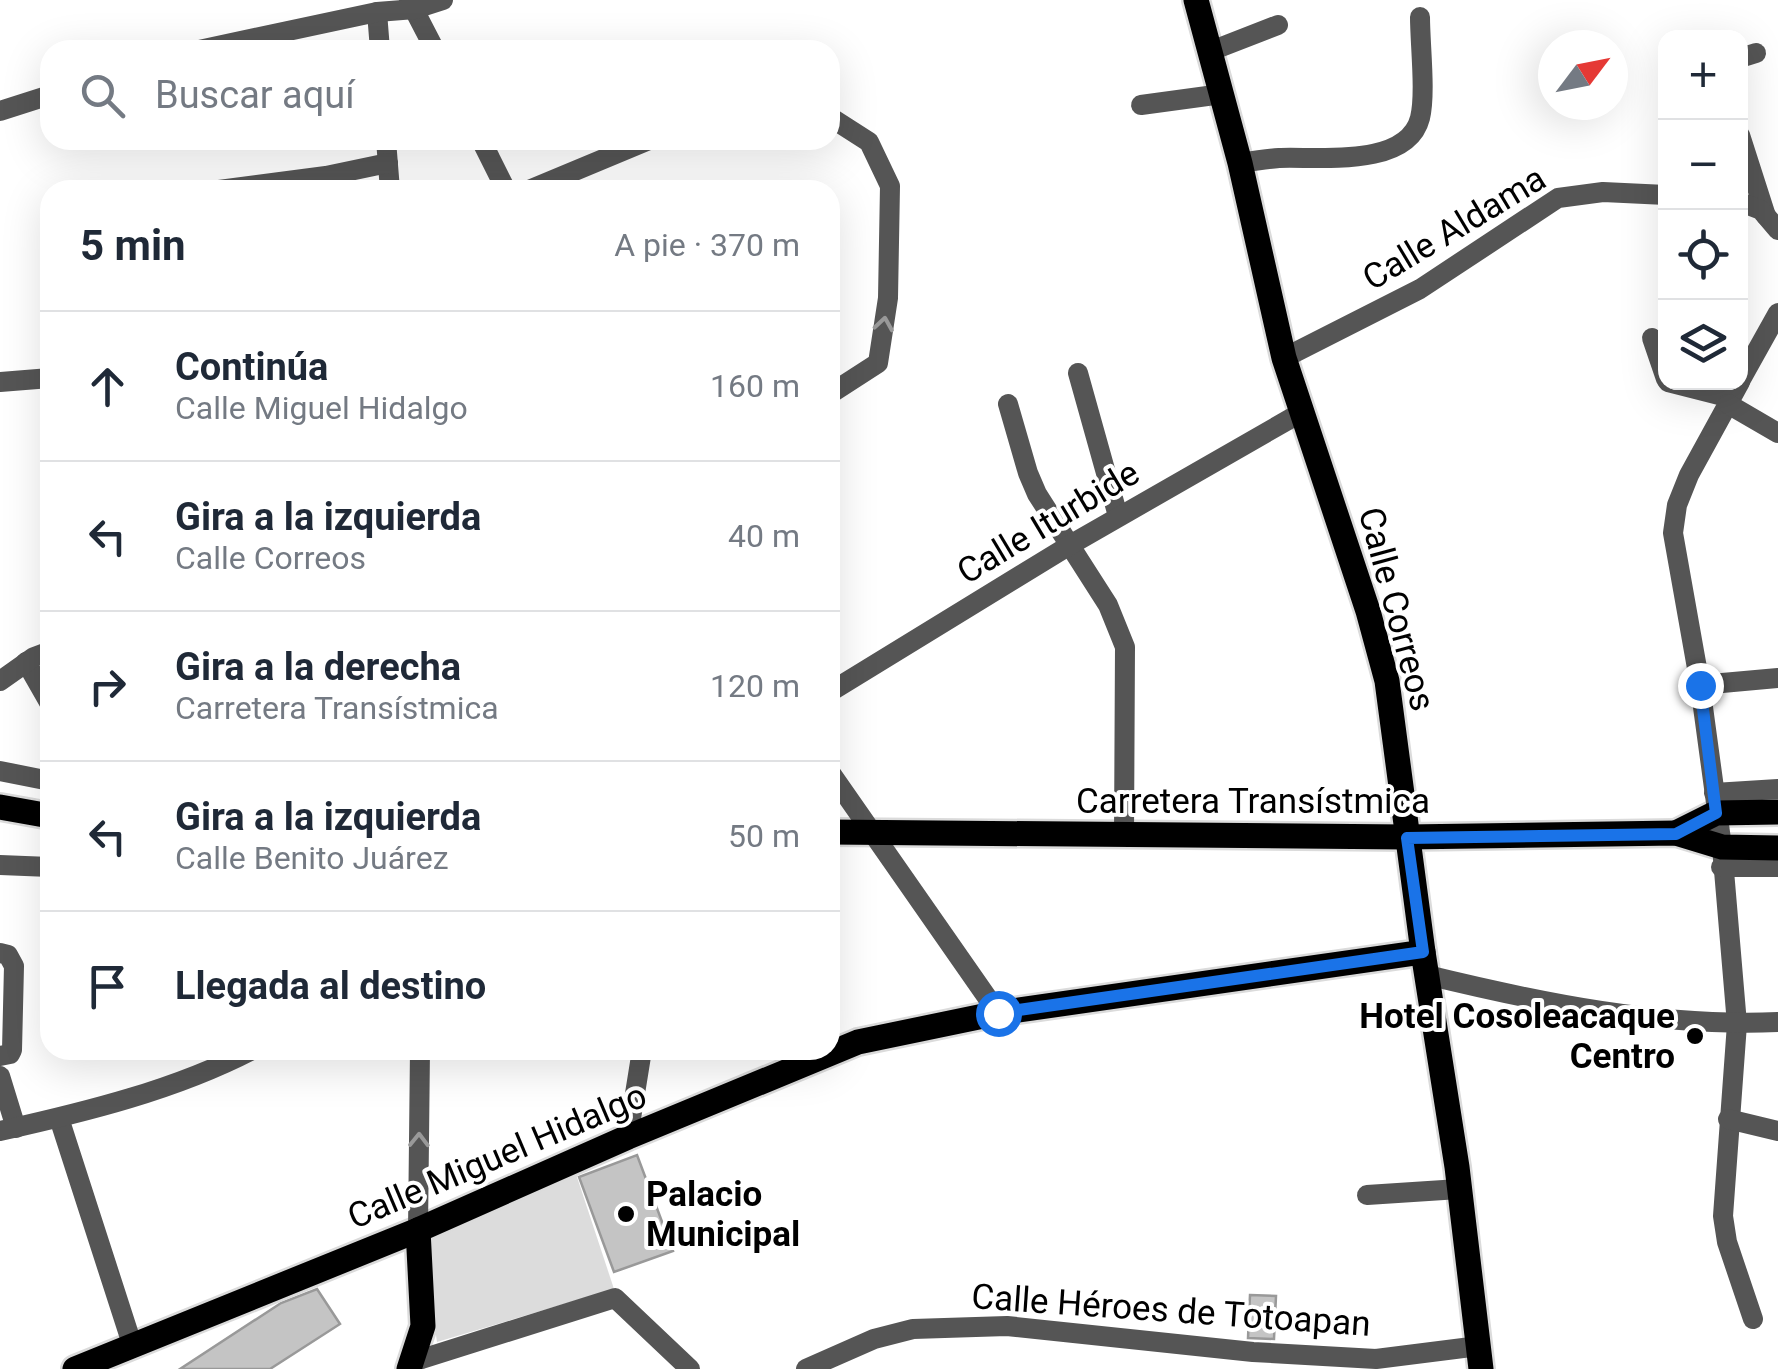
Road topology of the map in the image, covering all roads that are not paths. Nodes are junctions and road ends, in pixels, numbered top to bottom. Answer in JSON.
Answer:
{"nodes":[{"id":1,"x":443,"y":0,"type":"edge"},
{"id":2,"x":1196,"y":0,"type":"edge"},
{"id":3,"x":412,"y":4,"type":"edge"},
{"id":4,"x":377,"y":12,"type":"junction"},
{"id":5,"x":1420,"y":17,"type":"dead end"},
{"id":6,"x":1278,"y":25,"type":"dead end"},
{"id":7,"x":246,"y":40,"type":"edge"},
{"id":8,"x":379,"y":40,"type":"edge"},
{"id":9,"x":431,"y":40,"type":"edge"},
{"id":10,"x":1211,"y":51,"type":"junction"},
{"id":11,"x":1222,"y":94,"type":"junction"},
{"id":12,"x":40,"y":98,"type":"edge"},
{"id":13,"x":1141,"y":105,"type":"dead end"},
{"id":14,"x":0,"y":111,"type":"edge"},
{"id":15,"x":840,"y":123,"type":"edge"},
{"id":16,"x":387,"y":150,"type":"edge"},
{"id":17,"x":486,"y":150,"type":"edge"},
{"id":18,"x":625,"y":150,"type":"edge"},
{"id":19,"x":1748,"y":157,"type":"edge"},
{"id":20,"x":388,"y":162,"type":"junction"},
{"id":21,"x":1240,"y":163,"type":"junction"},
{"id":22,"x":296,"y":180,"type":"edge"},
{"id":23,"x":389,"y":180,"type":"edge"},
{"id":24,"x":501,"y":180,"type":"edge"},
{"id":25,"x":553,"y":180,"type":"edge"},
{"id":26,"x":1658,"y":196,"type":"edge"},
{"id":27,"x":1748,"y":205,"type":"edge"},
{"id":28,"x":1772,"y":223,"type":"edge"},
{"id":29,"x":1778,"y":313,"type":"edge"},
{"id":30,"x":1652,"y":338,"type":"dead end"},
{"id":31,"x":1658,"y":355,"type":"edge"},
{"id":32,"x":1284,"y":358,"type":"junction"},
{"id":33,"x":1078,"y":373,"type":"dead end"},
{"id":34,"x":40,"y":379,"type":"edge"},
{"id":35,"x":0,"y":382,"type":"edge"},
{"id":36,"x":840,"y":388,"type":"edge"},
{"id":37,"x":1735,"y":392,"type":"edge"},
{"id":38,"x":1008,"y":404,"type":"dead end"},
{"id":39,"x":1302,"y":412,"type":"junction"},
{"id":40,"x":1778,"y":433,"type":"edge"},
{"id":41,"x":1118,"y":516,"type":"junction"},
{"id":42,"x":1070,"y":545,"type":"junction"},
{"id":43,"x":40,"y":656,"type":"edge"},
{"id":44,"x":26,"y":662,"type":"junction"},
{"id":45,"x":1778,"y":678,"type":"edge"},
{"id":46,"x":0,"y":681,"type":"edge"},
{"id":47,"x":1700,"y":685,"type":"junction"},
{"id":48,"x":40,"y":686,"type":"edge"},
{"id":49,"x":840,"y":686,"type":"edge"},
{"id":50,"x":0,"y":771,"type":"edge"},
{"id":51,"x":40,"y":779,"type":"edge"},
{"id":52,"x":840,"y":787,"type":"edge"},
{"id":53,"x":1778,"y":788,"type":"edge"},
{"id":54,"x":1715,"y":803,"type":"junction"},
{"id":55,"x":0,"y":807,"type":"edge"},
{"id":56,"x":1778,"y":812,"type":"edge"},
{"id":57,"x":40,"y":814,"type":"edge"},
{"id":58,"x":840,"y":832,"type":"edge"},
{"id":59,"x":870,"y":832,"type":"junction"},
{"id":60,"x":1676,"y":834,"type":"junction"},
{"id":61,"x":1124,"y":836,"type":"junction"},
{"id":62,"x":1407,"y":838,"type":"junction"},
{"id":63,"x":1778,"y":848,"type":"edge"},
{"id":64,"x":1722,"y":857,"type":"junction"},
{"id":65,"x":0,"y":865,"type":"edge"},
{"id":66,"x":40,"y":867,"type":"edge"},
{"id":67,"x":1778,"y":867,"type":"edge"},
{"id":68,"x":0,"y":953,"type":"edge"},
{"id":69,"x":1425,"y":963,"type":"junction"},
{"id":70,"x":998,"y":1013,"type":"junction"},
{"id":71,"x":1778,"y":1022,"type":"edge"},
{"id":72,"x":1737,"y":1024,"type":"junction"},
{"id":73,"x":840,"y":1049,"type":"edge"},
{"id":74,"x":0,"y":1056,"type":"edge"},
{"id":75,"x":233,"y":1060,"type":"edge"},
{"id":76,"x":420,"y":1060,"type":"edge"},
{"id":77,"x":640,"y":1060,"type":"edge"},
{"id":78,"x":814,"y":1060,"type":"edge"},
{"id":79,"x":0,"y":1076,"type":"edge"},
{"id":80,"x":59,"y":1118,"type":"junction"},
{"id":81,"x":1728,"y":1119,"type":"junction"},
{"id":82,"x":8,"y":1130,"type":"edge"},
{"id":83,"x":1778,"y":1131,"type":"edge"},
{"id":84,"x":628,"y":1137,"type":"junction"},
{"id":85,"x":1460,"y":1189,"type":"junction"},
{"id":86,"x":1367,"y":1196,"type":"dead end"},
{"id":87,"x":418,"y":1230,"type":"junction"},
{"id":88,"x":1753,"y":1319,"type":"dead end"},
{"id":89,"x":132,"y":1344,"type":"junction"},
{"id":90,"x":1480,"y":1358,"type":"edge"},
{"id":91,"x":1250,"y":1360,"type":"edge"},
{"id":92,"x":410,"y":1366,"type":"edge"},
{"id":93,"x":75,"y":1369,"type":"edge"},
{"id":94,"x":690,"y":1369,"type":"edge"},
{"id":95,"x":806,"y":1369,"type":"edge"}],
"edges":[{"from":1,"to":3,"type":"street"},
{"from":2,"to":10,"type":"main road","name":"Calle Correos"},
{"from":3,"to":4,"type":"street"},
{"from":3,"to":9,"type":"street"},
{"from":4,"to":7,"type":"street"},
{"from":4,"to":8,"type":"street"},
{"from":5,"to":21,"type":"street"},
{"from":6,"to":10,"type":"street"},
{"from":10,"to":11,"type":"main road","name":"Calle Correos"},
{"from":11,"to":13,"type":"street"},
{"from":11,"to":21,"type":"main road","name":"Calle Correos"},
{"from":12,"to":14,"type":"street"},
{"from":36,"to":15,"type":"street","one_way":true},
{"from":16,"to":20,"type":"street"},
{"from":17,"to":24,"type":"street"},
{"from":18,"to":25,"type":"street"},
{"from":19,"to":28,"type":"street"},
{"from":20,"to":22,"type":"street"},
{"from":20,"to":23,"type":"street"},
{"from":21,"to":32,"type":"main road","name":"Calle Correos"},
{"from":26,"to":32,"type":"street","name":"Calle Aldama"},
{"from":27,"to":28,"type":"street"},
{"from":29,"to":37,"type":"street"},
{"from":30,"to":31,"type":"street"},
{"from":32,"to":39,"type":"main road","name":"Calle Correos"},
{"from":33,"to":41,"type":"street"},
{"from":34,"to":35,"type":"street"},
{"from":37,"to":40,"type":"street"},
{"from":37,"to":47,"type":"street"},
{"from":38,"to":42,"type":"street"},
{"from":39,"to":41,"type":"street","name":"Calle Iturbide"},
{"from":39,"to":62,"type":"main road","name":"Calle Correos"},
{"from":41,"to":42,"type":"street","name":"Calle Iturbide"},
{"from":42,"to":49,"type":"street","name":"Calle Iturbide"},
{"from":42,"to":61,"type":"street"},
{"from":43,"to":44,"type":"street"},
{"from":44,"to":46,"type":"street"},
{"from":44,"to":48,"type":"street"},
{"from":45,"to":47,"type":"street"},
{"from":47,"to":54,"type":"street"},
{"from":50,"to":51,"type":"street"},
{"from":52,"to":59,"type":"street"},
{"from":53,"to":54,"type":"street"},
{"from":54,"to":56,"type":"main road","name":"Carretera Transístmica"},
{"from":54,"to":60,"type":"main road","name":"Carretera Transístmica"},
{"from":54,"to":64,"type":"street"},
{"from":55,"to":57,"type":"main road"},
{"from":58,"to":59,"type":"main road","name":"Carretera Transístmica"},
{"from":59,"to":61,"type":"main road","name":"Carretera Transístmica"},
{"from":59,"to":70,"type":"street"},
{"from":60,"to":62,"type":"main road","name":"Carretera Transístmica"},
{"from":60,"to":64,"type":"main road","name":"Carretera Transístmica"},
{"from":61,"to":62,"type":"main road","name":"Carretera Transístmica"},
{"from":62,"to":69,"type":"main road","name":"Calle Correos"},
{"from":63,"to":64,"type":"main road","name":"Carretera Transístmica"},
{"from":64,"to":67,"type":"street"},
{"from":64,"to":72,"type":"street"},
{"from":65,"to":66,"type":"street"},
{"from":68,"to":74,"type":"street"},
{"from":69,"to":70,"type":"main road","name":"Calle Miguel Hidalgo"},
{"from":69,"to":72,"type":"street"},
{"from":69,"to":85,"type":"main road","name":"Calle Correos"},
{"from":70,"to":73,"type":"main road","name":"Calle Miguel Hidalgo"},
{"from":71,"to":72,"type":"street"},
{"from":72,"to":81,"type":"street"},
{"from":75,"to":80,"type":"street"},
{"from":87,"to":76,"type":"street","one_way":true},
{"from":77,"to":84,"type":"street"},
{"from":78,"to":84,"type":"main road","name":"Calle Miguel Hidalgo"},
{"from":79,"to":82,"type":"street"},
{"from":80,"to":82,"type":"street"},
{"from":80,"to":89,"type":"street"},
{"from":81,"to":83,"type":"street"},
{"from":81,"to":88,"type":"street"},
{"from":84,"to":87,"type":"main road","name":"Calle Miguel Hidalgo"},
{"from":85,"to":86,"type":"street"},
{"from":85,"to":90,"type":"main road","name":"Calle Correos"},
{"from":87,"to":89,"type":"main road","name":"Calle Miguel Hidalgo"},
{"from":87,"to":92,"type":"main road"},
{"from":89,"to":93,"type":"main road","name":"Calle Miguel Hidalgo"},
{"from":90,"to":91,"type":"street","name":"Calle Héroes de Totoapan"},
{"from":91,"to":95,"type":"street","name":"Calle Héroes de Totoapan"},
{"from":92,"to":94,"type":"street"}]}
